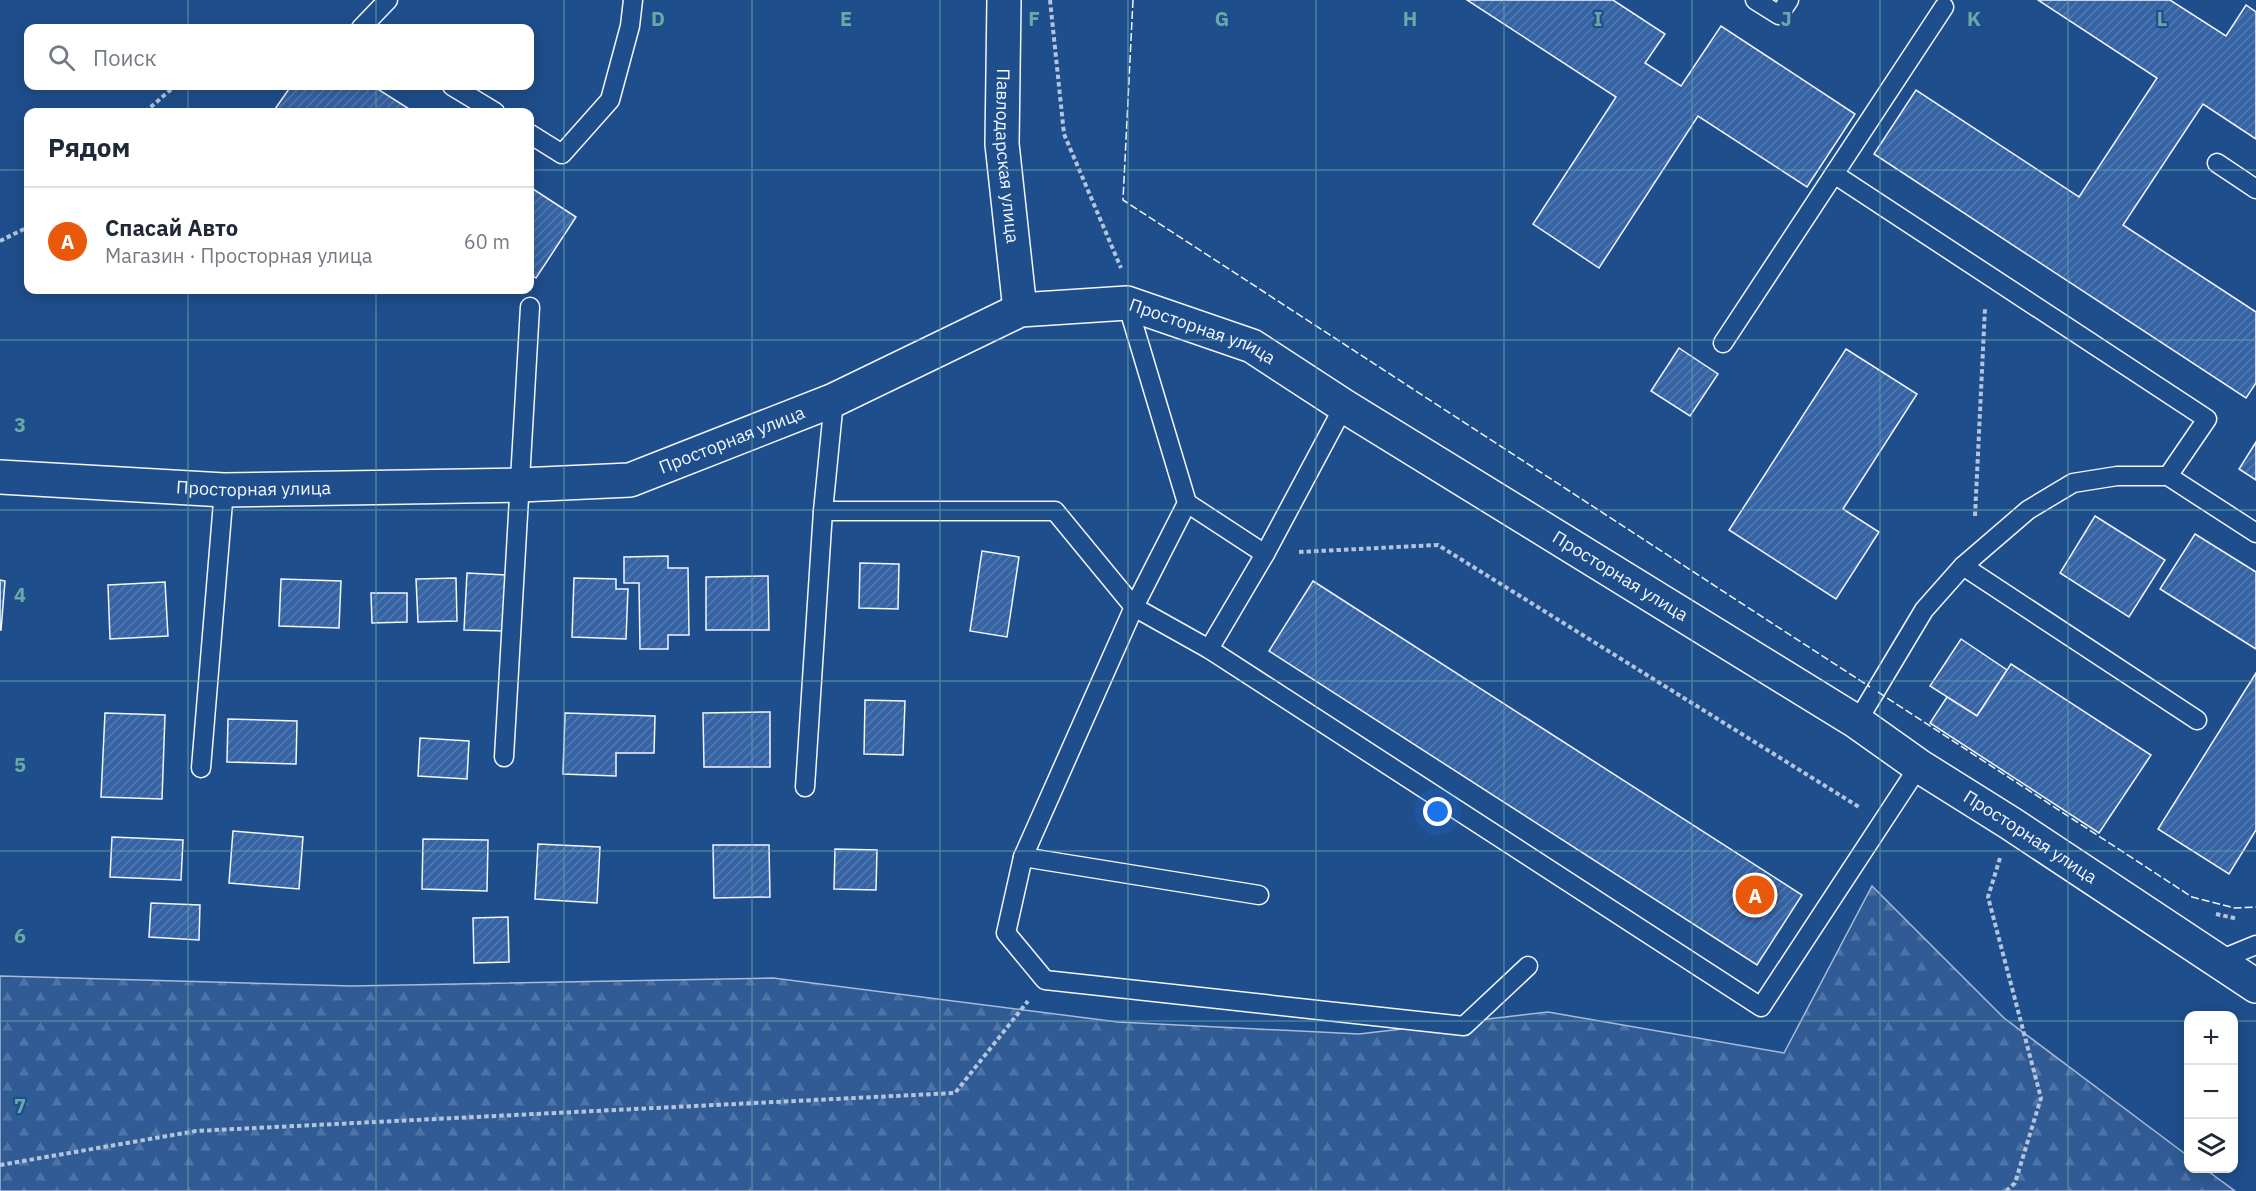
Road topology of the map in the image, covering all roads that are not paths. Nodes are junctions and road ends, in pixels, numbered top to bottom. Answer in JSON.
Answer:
{"nodes":[{"id":1,"x":388,"y":0,"type":"edge"},
{"id":2,"x":633,"y":0,"type":"edge"},
{"id":3,"x":1004,"y":0,"type":"edge"},
{"id":4,"x":1755,"y":0,"type":"edge"},
{"id":5,"x":1789,"y":0,"type":"edge"},
{"id":6,"x":1944,"y":7,"type":"dead end"},
{"id":7,"x":365,"y":24,"type":"edge"},
{"id":8,"x":459,"y":90,"type":"edge"},
{"id":9,"x":488,"y":108,"type":"edge"},
{"id":10,"x":534,"y":136,"type":"edge"},
{"id":11,"x":2217,"y":164,"type":"dead end"},
{"id":12,"x":1834,"y":174,"type":"junction"},
{"id":13,"x":2256,"y":189,"type":"edge"},
{"id":14,"x":1132,"y":305,"type":"junction"},
{"id":15,"x":530,"y":307,"type":"dead end"},
{"id":16,"x":1020,"y":310,"type":"junction"},
{"id":17,"x":1723,"y":343,"type":"dead end"},
{"id":18,"x":834,"y":400,"type":"junction"},
{"id":19,"x":1344,"y":406,"type":"junction"},
{"id":20,"x":2168,"y":476,"type":"junction"},
{"id":21,"x":0,"y":477,"type":"edge"},
{"id":22,"x":520,"y":485,"type":"junction"},
{"id":23,"x":224,"y":490,"type":"junction"},
{"id":24,"x":1187,"y":503,"type":"junction"},
{"id":25,"x":824,"y":511,"type":"junction"},
{"id":26,"x":2256,"y":533,"type":"edge"},
{"id":27,"x":1265,"y":554,"type":"junction"},
{"id":28,"x":1968,"y":562,"type":"junction"},
{"id":29,"x":1134,"y":607,"type":"junction"},
{"id":30,"x":1209,"y":649,"type":"junction"},
{"id":31,"x":2197,"y":720,"type":"dead end"},
{"id":32,"x":1857,"y":722,"type":"junction"},
{"id":33,"x":504,"y":757,"type":"dead end"},
{"id":34,"x":1919,"y":766,"type":"junction"},
{"id":35,"x":201,"y":768,"type":"dead end"},
{"id":36,"x":805,"y":787,"type":"dead end"},
{"id":37,"x":1023,"y":857,"type":"junction"},
{"id":38,"x":1259,"y":894,"type":"dead end"},
{"id":39,"x":2256,"y":945,"type":"edge"},
{"id":40,"x":2217,"y":961,"type":"junction"},
{"id":41,"x":1528,"y":966,"type":"dead end"},
{"id":42,"x":2256,"y":986,"type":"edge"}],
"edges":[{"from":1,"to":7,"type":"lane"},
{"from":2,"to":10,"type":"lane"},
{"from":3,"to":16,"type":"street","name":"Павлодарская улица"},
{"from":4,"to":5,"type":"lane"},
{"from":6,"to":12,"type":"lane"},
{"from":8,"to":9,"type":"lane"},
{"from":11,"to":13,"type":"lane"},
{"from":12,"to":17,"type":"lane"},
{"from":12,"to":20,"type":"lane"},
{"from":14,"to":16,"type":"street","name":"Просторная улица"},
{"from":14,"to":19,"type":"street","name":"Просторная улица"},
{"from":14,"to":24,"type":"lane"},
{"from":15,"to":22,"type":"lane"},
{"from":16,"to":18,"type":"street","name":"Просторная улица"},
{"from":18,"to":22,"type":"street","name":"Просторная улица"},
{"from":18,"to":25,"type":"lane"},
{"from":19,"to":27,"type":"lane"},
{"from":19,"to":32,"type":"street","name":"Просторная улица"},
{"from":20,"to":26,"type":"lane"},
{"from":20,"to":28,"type":"lane"},
{"from":21,"to":23,"type":"street","name":"Просторная улица"},
{"from":22,"to":23,"type":"street","name":"Просторная улица"},
{"from":22,"to":33,"type":"lane"},
{"from":23,"to":35,"type":"lane"},
{"from":24,"to":27,"type":"lane"},
{"from":24,"to":29,"type":"lane"},
{"from":25,"to":29,"type":"lane"},
{"from":25,"to":36,"type":"lane"},
{"from":27,"to":30,"type":"lane"},
{"from":28,"to":31,"type":"lane"},
{"from":28,"to":32,"type":"lane"},
{"from":29,"to":30,"type":"lane"},
{"from":29,"to":37,"type":"lane"},
{"from":30,"to":34,"type":"lane"},
{"from":32,"to":34,"type":"street","name":"Просторная улица"},
{"from":34,"to":40,"type":"street","name":"Просторная улица"},
{"from":37,"to":38,"type":"lane"},
{"from":37,"to":41,"type":"lane"},
{"from":39,"to":40,"type":"lane"},
{"from":40,"to":42,"type":"street","name":"Просторная улица"}]}
